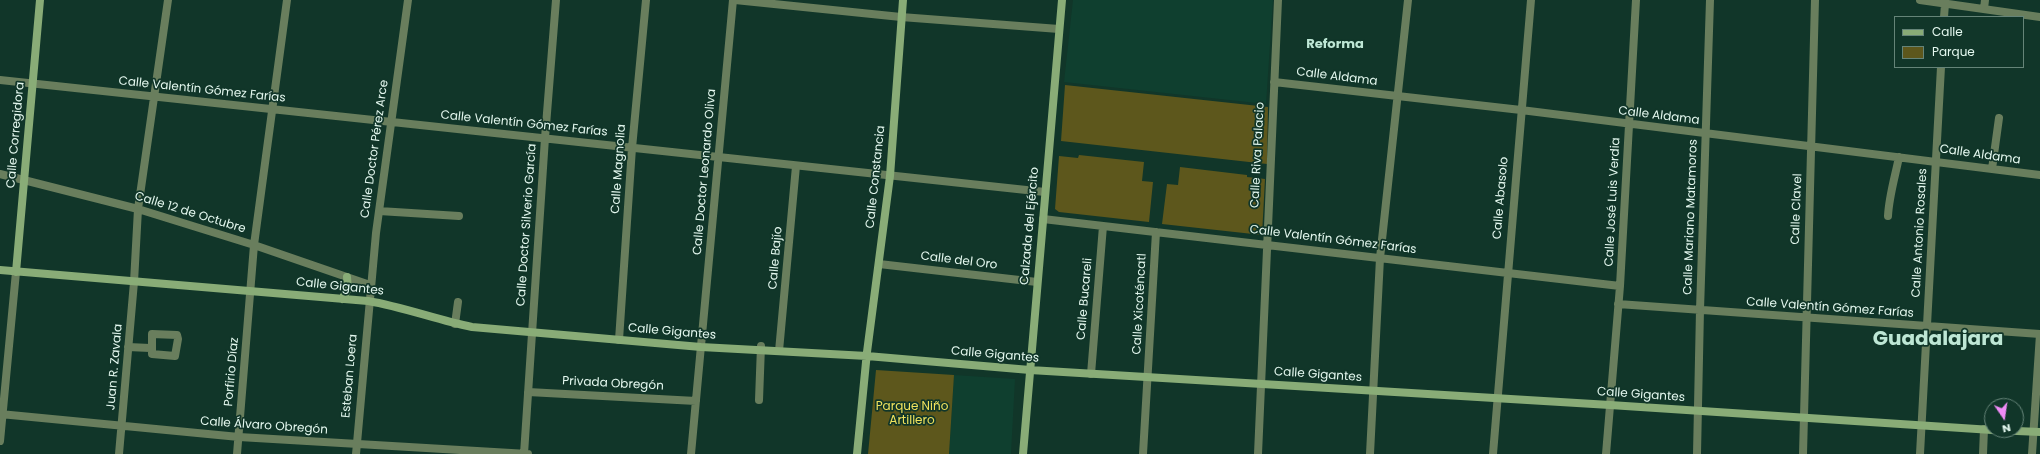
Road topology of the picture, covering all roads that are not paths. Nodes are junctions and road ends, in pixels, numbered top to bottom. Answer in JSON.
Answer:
{"nodes":[{"id":1,"x":40,"y":0,"type":"edge"},
{"id":2,"x":168,"y":0,"type":"edge"},
{"id":3,"x":287,"y":0,"type":"edge"},
{"id":4,"x":408,"y":0,"type":"edge"},
{"id":5,"x":556,"y":0,"type":"edge"},
{"id":6,"x":646,"y":0,"type":"edge"},
{"id":7,"x":734,"y":0,"type":"edge"},
{"id":8,"x":903,"y":0,"type":"edge"},
{"id":9,"x":1062,"y":0,"type":"edge"},
{"id":10,"x":1278,"y":0,"type":"edge"},
{"id":11,"x":1408,"y":0,"type":"edge"},
{"id":12,"x":1531,"y":0,"type":"edge"},
{"id":13,"x":1636,"y":0,"type":"edge"},
{"id":14,"x":1710,"y":0,"type":"edge"},
{"id":15,"x":1815,"y":0,"type":"edge"},
{"id":16,"x":1920,"y":0,"type":"edge"},
{"id":17,"x":1985,"y":0,"type":"edge"},
{"id":18,"x":802,"y":3,"type":"edge"},
{"id":19,"x":1945,"y":4,"type":"junction"},
{"id":20,"x":1984,"y":9,"type":"junction"},
{"id":21,"x":1944,"y":16,"type":"edge"},
{"id":22,"x":901,"y":17,"type":"junction"},
{"id":23,"x":2040,"y":17,"type":"edge"},
{"id":24,"x":1059,"y":29,"type":"junction"},
{"id":25,"x":1941,"y":68,"type":"edge"},
{"id":26,"x":0,"y":80,"type":"edge"},
{"id":27,"x":1274,"y":82,"type":"junction"},
{"id":28,"x":33,"y":83,"type":"junction"},
{"id":29,"x":1398,"y":96,"type":"junction"},
{"id":30,"x":155,"y":98,"type":"junction"},
{"id":31,"x":273,"y":109,"type":"junction"},
{"id":32,"x":1521,"y":110,"type":"junction"},
{"id":33,"x":1999,"y":118,"type":"dead end"},
{"id":34,"x":390,"y":122,"type":"junction"},
{"id":35,"x":1630,"y":125,"type":"junction"},
{"id":36,"x":1706,"y":134,"type":"junction"},
{"id":37,"x":545,"y":138,"type":"junction"},
{"id":38,"x":1811,"y":146,"type":"junction"},
{"id":39,"x":632,"y":148,"type":"junction"},
{"id":40,"x":1899,"y":157,"type":"junction"},
{"id":41,"x":719,"y":158,"type":"junction"},
{"id":42,"x":1935,"y":161,"type":"junction"},
{"id":43,"x":796,"y":166,"type":"junction"},
{"id":44,"x":1992,"y":169,"type":"junction"},
{"id":45,"x":0,"y":174,"type":"edge"},
{"id":46,"x":2040,"y":175,"type":"edge"},
{"id":47,"x":890,"y":176,"type":"junction"},
{"id":48,"x":24,"y":179,"type":"junction"},
{"id":49,"x":1045,"y":192,"type":"junction"},
{"id":50,"x":138,"y":208,"type":"junction"},
{"id":51,"x":379,"y":211,"type":"junction"},
{"id":52,"x":459,"y":216,"type":"dead end"},
{"id":53,"x":1888,"y":216,"type":"dead end"},
{"id":54,"x":1043,"y":219,"type":"junction"},
{"id":55,"x":1103,"y":226,"type":"junction"},
{"id":56,"x":1156,"y":232,"type":"junction"},
{"id":57,"x":1266,"y":244,"type":"junction"},
{"id":58,"x":254,"y":245,"type":"junction"},
{"id":59,"x":1380,"y":258,"type":"junction"},
{"id":60,"x":879,"y":264,"type":"junction"},
{"id":61,"x":0,"y":270,"type":"edge"},
{"id":62,"x":16,"y":272,"type":"junction"},
{"id":63,"x":1507,"y":272,"type":"junction"},
{"id":64,"x":347,"y":277,"type":"junction"},
{"id":65,"x":134,"y":282,"type":"junction"},
{"id":66,"x":1038,"y":282,"type":"junction"},
{"id":67,"x":370,"y":285,"type":"junction"},
{"id":68,"x":1620,"y":286,"type":"junction"},
{"id":69,"x":251,"y":291,"type":"junction"},
{"id":70,"x":342,"y":299,"type":"junction"},
{"id":71,"x":368,"y":301,"type":"junction"},
{"id":72,"x":458,"y":302,"type":"dead end"},
{"id":73,"x":1618,"y":304,"type":"junction"},
{"id":74,"x":1700,"y":310,"type":"junction"},
{"id":75,"x":1806,"y":318,"type":"junction"},
{"id":76,"x":455,"y":324,"type":"junction"},
{"id":77,"x":1927,"y":327,"type":"junction"},
{"id":78,"x":532,"y":332,"type":"junction"},
{"id":79,"x":2040,"y":334,"type":"edge"},
{"id":80,"x":619,"y":340,"type":"junction"},
{"id":81,"x":128,"y":347,"type":"junction"},
{"id":82,"x":701,"y":347,"type":"junction"},
{"id":83,"x":150,"y":348,"type":"dead end"},
{"id":84,"x":761,"y":348,"type":"junction"},
{"id":85,"x":779,"y":352,"type":"junction"},
{"id":86,"x":867,"y":356,"type":"junction"},
{"id":87,"x":1030,"y":370,"type":"junction"},
{"id":88,"x":1091,"y":374,"type":"junction"},
{"id":89,"x":1148,"y":377,"type":"junction"},
{"id":90,"x":1261,"y":383,"type":"junction"},
{"id":91,"x":1373,"y":390,"type":"junction"},
{"id":92,"x":528,"y":392,"type":"junction"},
{"id":93,"x":1498,"y":399,"type":"junction"},
{"id":94,"x":759,"y":400,"type":"dead end"},
{"id":95,"x":696,"y":401,"type":"junction"},
{"id":96,"x":1610,"y":404,"type":"junction"},
{"id":97,"x":1698,"y":411,"type":"junction"},
{"id":98,"x":1,"y":414,"type":"edge"},
{"id":99,"x":1803,"y":418,"type":"junction"},
{"id":100,"x":1922,"y":425,"type":"junction"},
{"id":101,"x":122,"y":426,"type":"junction"},
{"id":102,"x":1984,"y":430,"type":"edge"},
{"id":103,"x":2024,"y":431,"type":"edge"},
{"id":104,"x":2037,"y":432,"type":"edge"},
{"id":105,"x":239,"y":437,"type":"junction"},
{"id":106,"x":1988,"y":438,"type":"edge"},
{"id":107,"x":0,"y":441,"type":"edge"},
{"id":108,"x":357,"y":443,"type":"junction"},
{"id":109,"x":119,"y":454,"type":"edge"},
{"id":110,"x":237,"y":454,"type":"edge"},
{"id":111,"x":356,"y":454,"type":"edge"},
{"id":112,"x":524,"y":454,"type":"edge"},
{"id":113,"x":528,"y":454,"type":"edge"},
{"id":114,"x":691,"y":454,"type":"edge"},
{"id":115,"x":857,"y":454,"type":"edge"},
{"id":116,"x":1023,"y":454,"type":"edge"},
{"id":117,"x":1143,"y":454,"type":"edge"},
{"id":118,"x":1258,"y":454,"type":"edge"},
{"id":119,"x":1370,"y":454,"type":"edge"},
{"id":120,"x":1493,"y":454,"type":"edge"},
{"id":121,"x":1606,"y":454,"type":"edge"},
{"id":122,"x":1697,"y":454,"type":"edge"},
{"id":123,"x":1803,"y":454,"type":"edge"},
{"id":124,"x":1920,"y":454,"type":"edge"},
{"id":125,"x":1983,"y":454,"type":"edge"},
{"id":126,"x":2032,"y":454,"type":"edge"}],
"edges":[{"from":1,"to":28,"type":"main road","name":"Calle Corregidora"},
{"from":2,"to":30,"type":"street","name":"Juan R. Zavala"},
{"from":3,"to":31,"type":"street","name":"Porfirio Díaz"},
{"from":4,"to":34,"type":"street","name":"Calle Doctor Pérez Arce"},
{"from":5,"to":37,"type":"street","name":"Calle Doctor Silverio García"},
{"from":6,"to":39,"type":"street","name":"Calle Magnolia"},
{"from":7,"to":18,"type":"street"},
{"from":7,"to":41,"type":"street","name":"Calle Doctor Leonardo Oliva"},
{"from":8,"to":22,"type":"main road","name":"Calle Constancia"},
{"from":9,"to":24,"type":"main road","name":"Calzada del Ejército"},
{"from":10,"to":27,"type":"street","name":"Calle Riva Palacio"},
{"from":11,"to":29,"type":"street"},
{"from":12,"to":32,"type":"street","name":"Calle Abasolo"},
{"from":13,"to":35,"type":"street","name":"Calle José Luis Verdia"},
{"from":14,"to":36,"type":"street","name":"Calle Mariano Matamoros"},
{"from":15,"to":38,"type":"street","name":"Calle Clavel"},
{"from":16,"to":19,"type":"street"},
{"from":17,"to":20,"type":"street"},
{"from":18,"to":22,"type":"street"},
{"from":19,"to":20,"type":"street"},
{"from":19,"to":21,"type":"street"},
{"from":20,"to":23,"type":"street"},
{"from":22,"to":24,"type":"street"},
{"from":22,"to":47,"type":"main road","name":"Calle Constancia"},
{"from":24,"to":49,"type":"main road","name":"Calzada del Ejército"},
{"from":25,"to":42,"type":"street","name":"Calle Antonio Rosales"},
{"from":26,"to":28,"type":"street","name":"Calle Valentín Gómez Farías"},
{"from":27,"to":29,"type":"street","name":"Calle Aldama"},
{"from":27,"to":57,"type":"street","name":"Calle Riva Palacio"},
{"from":28,"to":30,"type":"street","name":"Calle Valentín Gómez Farías"},
{"from":28,"to":48,"type":"main road","name":"Calle Corregidora"},
{"from":29,"to":32,"type":"street","name":"Calle Aldama"},
{"from":29,"to":59,"type":"street"},
{"from":30,"to":31,"type":"street","name":"Calle Valentín Gómez Farías"},
{"from":30,"to":50,"type":"street","name":"Juan R. Zavala"},
{"from":31,"to":34,"type":"street","name":"Calle Valentín Gómez Farías"},
{"from":31,"to":58,"type":"street","name":"Porfirio Díaz"},
{"from":32,"to":35,"type":"street","name":"Calle Aldama"},
{"from":32,"to":63,"type":"street","name":"Calle Abasolo"},
{"from":33,"to":44,"type":"street"},
{"from":34,"to":37,"type":"street","name":"Calle Valentín Gómez Farías"},
{"from":34,"to":51,"type":"street","name":"Calle Doctor Pérez Arce"},
{"from":35,"to":36,"type":"street","name":"Calle Aldama"},
{"from":35,"to":68,"type":"street","name":"Calle José Luis Verdia"},
{"from":36,"to":38,"type":"street","name":"Calle Aldama"},
{"from":36,"to":74,"type":"street","name":"Calle Mariano Matamoros"},
{"from":37,"to":39,"type":"street","name":"Calle Valentín Gómez Farías"},
{"from":37,"to":78,"type":"street","name":"Calle Doctor Silverio García"},
{"from":38,"to":40,"type":"street","name":"Calle Aldama"},
{"from":38,"to":75,"type":"street","name":"Calle Clavel"},
{"from":39,"to":41,"type":"street","name":"Calle Valentín Gómez Farías"},
{"from":39,"to":80,"type":"street","name":"Calle Magnolia"},
{"from":40,"to":42,"type":"street","name":"Calle Aldama"},
{"from":40,"to":53,"type":"street"},
{"from":41,"to":43,"type":"street","name":"Calle Valentín Gómez Farías"},
{"from":41,"to":82,"type":"street","name":"Calle Doctor Leonardo Oliva"},
{"from":42,"to":44,"type":"street","name":"Calle Aldama"},
{"from":42,"to":77,"type":"street","name":"Calle Antonio Rosales"},
{"from":43,"to":47,"type":"street","name":"Calle Valentín Gómez Farías"},
{"from":43,"to":85,"type":"street","name":"Calle Bajío"},
{"from":44,"to":46,"type":"street","name":"Calle Aldama"},
{"from":45,"to":48,"type":"street","name":"Calle 12 de Octubre"},
{"from":47,"to":49,"type":"street","name":"Calle Valentín Gómez Farías"},
{"from":47,"to":60,"type":"main road","name":"Calle Constancia"},
{"from":48,"to":50,"type":"street","name":"Calle 12 de Octubre"},
{"from":48,"to":62,"type":"main road","name":"Calle Corregidora"},
{"from":49,"to":54,"type":"main road","name":"Calzada del Ejército"},
{"from":50,"to":58,"type":"street","name":"Calle 12 de Octubre"},
{"from":50,"to":65,"type":"street","name":"Juan R. Zavala"},
{"from":51,"to":52,"type":"street"},
{"from":51,"to":67,"type":"street","name":"Calle Doctor Pérez Arce"},
{"from":54,"to":55,"type":"street","name":"Calle Valentín Gómez Farías"},
{"from":54,"to":66,"type":"main road","name":"Calzada del Ejército"},
{"from":55,"to":56,"type":"street","name":"Calle Valentín Gómez Farías"},
{"from":55,"to":88,"type":"street","name":"Calle Bucareli"},
{"from":56,"to":57,"type":"street","name":"Calle Valentín Gómez Farías"},
{"from":56,"to":89,"type":"street","name":"Calle Xicoténcatl"},
{"from":57,"to":59,"type":"street","name":"Calle Valentín Gómez Farías"},
{"from":57,"to":90,"type":"street","name":"Calle Riva Palacio"},
{"from":58,"to":64,"type":"street","name":"Calle 12 de Octubre"},
{"from":58,"to":69,"type":"street","name":"Porfirio Díaz"},
{"from":59,"to":63,"type":"street","name":"Calle Valentín Gómez Farías"},
{"from":59,"to":91,"type":"street"},
{"from":60,"to":66,"type":"street","name":"Calle del Oro"},
{"from":60,"to":86,"type":"main road","name":"Calle Constancia"},
{"from":61,"to":62,"type":"main road","name":"Calle Gigantes"},
{"from":62,"to":65,"type":"main road","name":"Calle Gigantes"},
{"from":62,"to":98,"type":"street"},
{"from":63,"to":68,"type":"street","name":"Calle Valentín Gómez Farías"},
{"from":63,"to":93,"type":"street","name":"Calle Abasolo"},
{"from":64,"to":67,"type":"street","name":"Calle 12 de Octubre"},
{"from":64,"to":70,"type":"main road"},
{"from":65,"to":69,"type":"main road","name":"Calle Gigantes"},
{"from":65,"to":81,"type":"street","name":"Juan R. Zavala"},
{"from":66,"to":87,"type":"main road","name":"Calzada del Ejército"},
{"from":67,"to":71,"type":"street","name":"Calle Doctor Pérez Arce"},
{"from":68,"to":73,"type":"street","name":"Calle José Luis Verdia"},
{"from":69,"to":70,"type":"main road","name":"Calle Gigantes"},
{"from":69,"to":105,"type":"street","name":"Porfirio Díaz"},
{"from":70,"to":71,"type":"main road","name":"Calle Gigantes"},
{"from":71,"to":76,"type":"main road","name":"Calle Gigantes"},
{"from":71,"to":108,"type":"street","name":"Esteban Loera"},
{"from":72,"to":76,"type":"street"},
{"from":73,"to":74,"type":"street","name":"Calle Valentín Gómez Farías"},
{"from":73,"to":96,"type":"street","name":"Calle José Luis Verdia"},
{"from":74,"to":75,"type":"street","name":"Calle Valentín Gómez Farías"},
{"from":74,"to":97,"type":"street","name":"Calle Mariano Matamoros"},
{"from":75,"to":77,"type":"street","name":"Calle Valentín Gómez Farías"},
{"from":75,"to":99,"type":"street","name":"Calle Clavel"},
{"from":76,"to":78,"type":"main road","name":"Calle Gigantes"},
{"from":77,"to":79,"type":"street","name":"Calle Valentín Gómez Farías"},
{"from":77,"to":100,"type":"street","name":"Calle Antonio Rosales"},
{"from":78,"to":80,"type":"main road","name":"Calle Gigantes"},
{"from":78,"to":92,"type":"street","name":"Calle Doctor Silverio García"},
{"from":79,"to":104,"type":"street"},
{"from":80,"to":82,"type":"main road","name":"Calle Gigantes"},
{"from":81,"to":83,"type":"street"},
{"from":81,"to":101,"type":"street","name":"Juan R. Zavala"},
{"from":82,"to":84,"type":"main road","name":"Calle Gigantes"},
{"from":82,"to":95,"type":"street","name":"Calle Doctor Leonardo Oliva"},
{"from":84,"to":85,"type":"main road","name":"Calle Gigantes"},
{"from":84,"to":94,"type":"street"},
{"from":85,"to":86,"type":"main road","name":"Calle Gigantes"},
{"from":86,"to":87,"type":"main road","name":"Calle Gigantes"},
{"from":86,"to":115,"type":"main road","name":"Calle Constancia"},
{"from":87,"to":88,"type":"main road","name":"Calle Gigantes"},
{"from":87,"to":116,"type":"main road","name":"Calzada del Ejército"},
{"from":88,"to":89,"type":"main road","name":"Calle Gigantes"},
{"from":89,"to":90,"type":"main road","name":"Calle Gigantes"},
{"from":89,"to":117,"type":"street","name":"Calle Xicoténcatl"},
{"from":90,"to":91,"type":"main road","name":"Calle Gigantes"},
{"from":90,"to":118,"type":"street","name":"Calle Riva Palacio"},
{"from":91,"to":93,"type":"main road","name":"Calle Gigantes"},
{"from":91,"to":119,"type":"street"},
{"from":92,"to":95,"type":"street","name":"Privada Obregón"},
{"from":92,"to":112,"type":"street","name":"Calle Doctor Silverio García"},
{"from":93,"to":96,"type":"main road","name":"Calle Gigantes"},
{"from":93,"to":120,"type":"street","name":"Calle Abasolo"},
{"from":95,"to":114,"type":"street","name":"Calle Doctor Leonardo Oliva"},
{"from":96,"to":97,"type":"main road","name":"Calle Gigantes"},
{"from":96,"to":121,"type":"street","name":"Calle José Luis Verdia"},
{"from":97,"to":99,"type":"main road","name":"Calle Gigantes"},
{"from":97,"to":122,"type":"street","name":"Calle Mariano Matamoros"},
{"from":98,"to":101,"type":"street","name":"Calle Álvaro Obregón"},
{"from":98,"to":107,"type":"street"},
{"from":99,"to":100,"type":"main road","name":"Calle Gigantes"},
{"from":99,"to":123,"type":"street","name":"Calle Clavel"},
{"from":100,"to":102,"type":"main road","name":"Calle Gigantes"},
{"from":100,"to":124,"type":"street","name":"Calle Antonio Rosales"},
{"from":101,"to":105,"type":"street","name":"Calle Álvaro Obregón"},
{"from":101,"to":109,"type":"street","name":"Juan R. Zavala"},
{"from":103,"to":104,"type":"main road","name":"Calle Gigantes"},
{"from":104,"to":126,"type":"street"},
{"from":105,"to":108,"type":"street","name":"Calle Álvaro Obregón"},
{"from":105,"to":110,"type":"street","name":"Porfirio Díaz"},
{"from":106,"to":125,"type":"street"},
{"from":108,"to":111,"type":"street","name":"Esteban Loera"},
{"from":108,"to":112,"type":"street","name":"Calle Álvaro Obregón"},
{"from":112,"to":113,"type":"street","name":"Calle Álvaro Obregón"}]}
